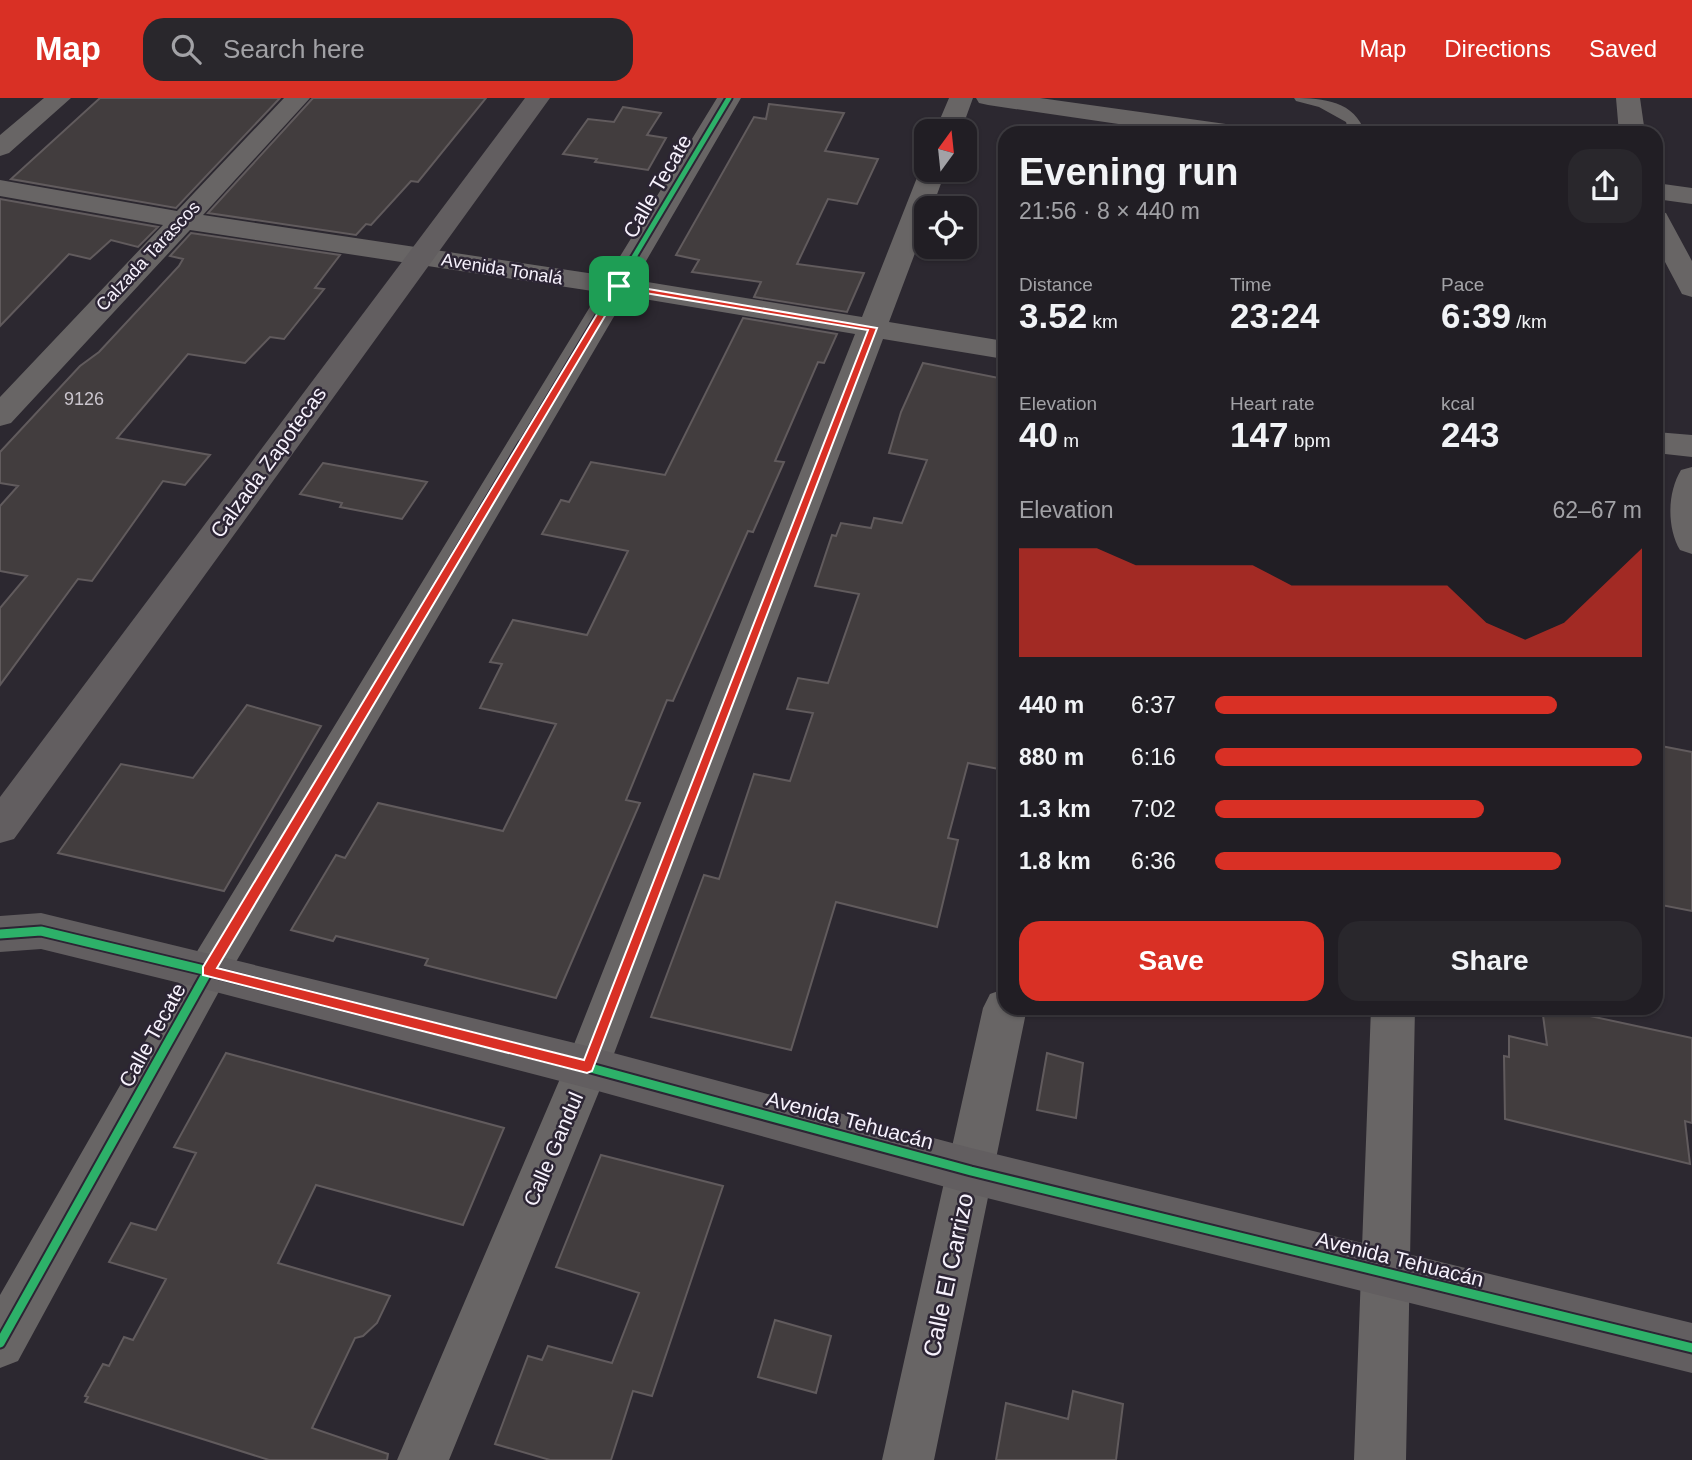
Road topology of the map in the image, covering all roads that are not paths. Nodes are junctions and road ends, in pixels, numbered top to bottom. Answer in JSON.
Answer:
{"nodes":[{"id":1,"x":60,"y":98,"type":"edge"},
{"id":2,"x":298,"y":98,"type":"edge"},
{"id":3,"x":538,"y":98,"type":"edge"},
{"id":4,"x":729,"y":98,"type":"edge"},
{"id":5,"x":961,"y":98,"type":"edge"},
{"id":6,"x":988,"y":98,"type":"edge"},
{"id":7,"x":1302,"y":98,"type":"edge"},
{"id":8,"x":1628,"y":98,"type":"edge"},
{"id":9,"x":953,"y":119,"type":"edge"},
{"id":10,"x":1192,"y":123,"type":"edge"},
{"id":11,"x":1355,"y":126,"type":"edge"},
{"id":12,"x":1631,"y":126,"type":"edge"},
{"id":13,"x":0,"y":148,"type":"edge"},
{"id":14,"x":928,"y":182,"type":"edge"},
{"id":15,"x":0,"y":188,"type":"edge"},
{"id":16,"x":1663,"y":192,"type":"edge"},
{"id":17,"x":1692,"y":196,"type":"edge"},
{"id":18,"x":181,"y":220,"type":"junction"},
{"id":19,"x":1663,"y":232,"type":"edge"},
{"id":20,"x":419,"y":256,"type":"junction"},
{"id":21,"x":619,"y":286,"type":"junction"},
{"id":22,"x":1692,"y":288,"type":"edge"},
{"id":23,"x":873,"y":328,"type":"junction"},
{"id":24,"x":998,"y":349,"type":"edge"},
{"id":25,"x":0,"y":416,"type":"edge"},
{"id":26,"x":1663,"y":444,"type":"edge"},
{"id":27,"x":1692,"y":446,"type":"edge"},
{"id":28,"x":1692,"y":478,"type":"edge"},
{"id":29,"x":1692,"y":542,"type":"edge"},
{"id":30,"x":0,"y":827,"type":"edge"},
{"id":31,"x":0,"y":934,"type":"edge"},
{"id":32,"x":208,"y":971,"type":"junction"},
{"id":33,"x":1004,"y":1015,"type":"edge"},
{"id":34,"x":1393,"y":1015,"type":"edge"},
{"id":35,"x":587,"y":1067,"type":"junction"},
{"id":36,"x":971,"y":1171,"type":"junction"},
{"id":37,"x":1385,"y":1273,"type":"junction"},
{"id":38,"x":0,"y":1343,"type":"edge"},
{"id":39,"x":1692,"y":1348,"type":"edge"},
{"id":40,"x":423,"y":1460,"type":"edge"},
{"id":41,"x":908,"y":1460,"type":"edge"},
{"id":42,"x":1380,"y":1460,"type":"edge"}],
"edges":[{"from":1,"to":13,"type":"street"},
{"from":2,"to":18,"type":"street","name":"Calzada Tarascos"},
{"from":3,"to":20,"type":"street","name":"Calzada Zapotecas"},
{"from":4,"to":21,"type":"street","name":"Calle Tecate"},
{"from":5,"to":9,"type":"street"},
{"from":6,"to":10,"type":"street"},
{"from":7,"to":11,"type":"lane"},
{"from":8,"to":12,"type":"street"},
{"from":14,"to":23,"type":"street","name":"Calle Gandul"},
{"from":15,"to":18,"type":"street","name":"Avenida Tonalá"},
{"from":16,"to":17,"type":"street"},
{"from":18,"to":20,"type":"street","name":"Avenida Tonalá"},
{"from":18,"to":25,"type":"street","name":"Calzada Tarascos"},
{"from":19,"to":22,"type":"street"},
{"from":20,"to":21,"type":"street","name":"Avenida Tonalá"},
{"from":20,"to":30,"type":"street","name":"Calzada Zapotecas"},
{"from":21,"to":23,"type":"street","name":"Avenida Tonalá"},
{"from":21,"to":32,"type":"street","name":"Calle Tecate"},
{"from":23,"to":24,"type":"street","name":"Avenida Tonalá"},
{"from":23,"to":35,"type":"street","name":"Calle Gandul"},
{"from":26,"to":27,"type":"street"},
{"from":28,"to":29,"type":"street"},
{"from":31,"to":32,"type":"street","name":"Avenida Tehuacán"},
{"from":32,"to":35,"type":"street","name":"Avenida Tehuacán"},
{"from":32,"to":38,"type":"street","name":"Calle Tecate"},
{"from":33,"to":36,"type":"street","name":"Calle El Carrizo"},
{"from":34,"to":37,"type":"street"},
{"from":35,"to":36,"type":"street","name":"Avenida Tehuacán"},
{"from":35,"to":40,"type":"street","name":"Calle Gandul"},
{"from":36,"to":37,"type":"street","name":"Avenida Tehuacán"},
{"from":36,"to":41,"type":"street","name":"Calle El Carrizo"},
{"from":37,"to":39,"type":"street","name":"Avenida Tehuacán"},
{"from":37,"to":42,"type":"street"}]}
